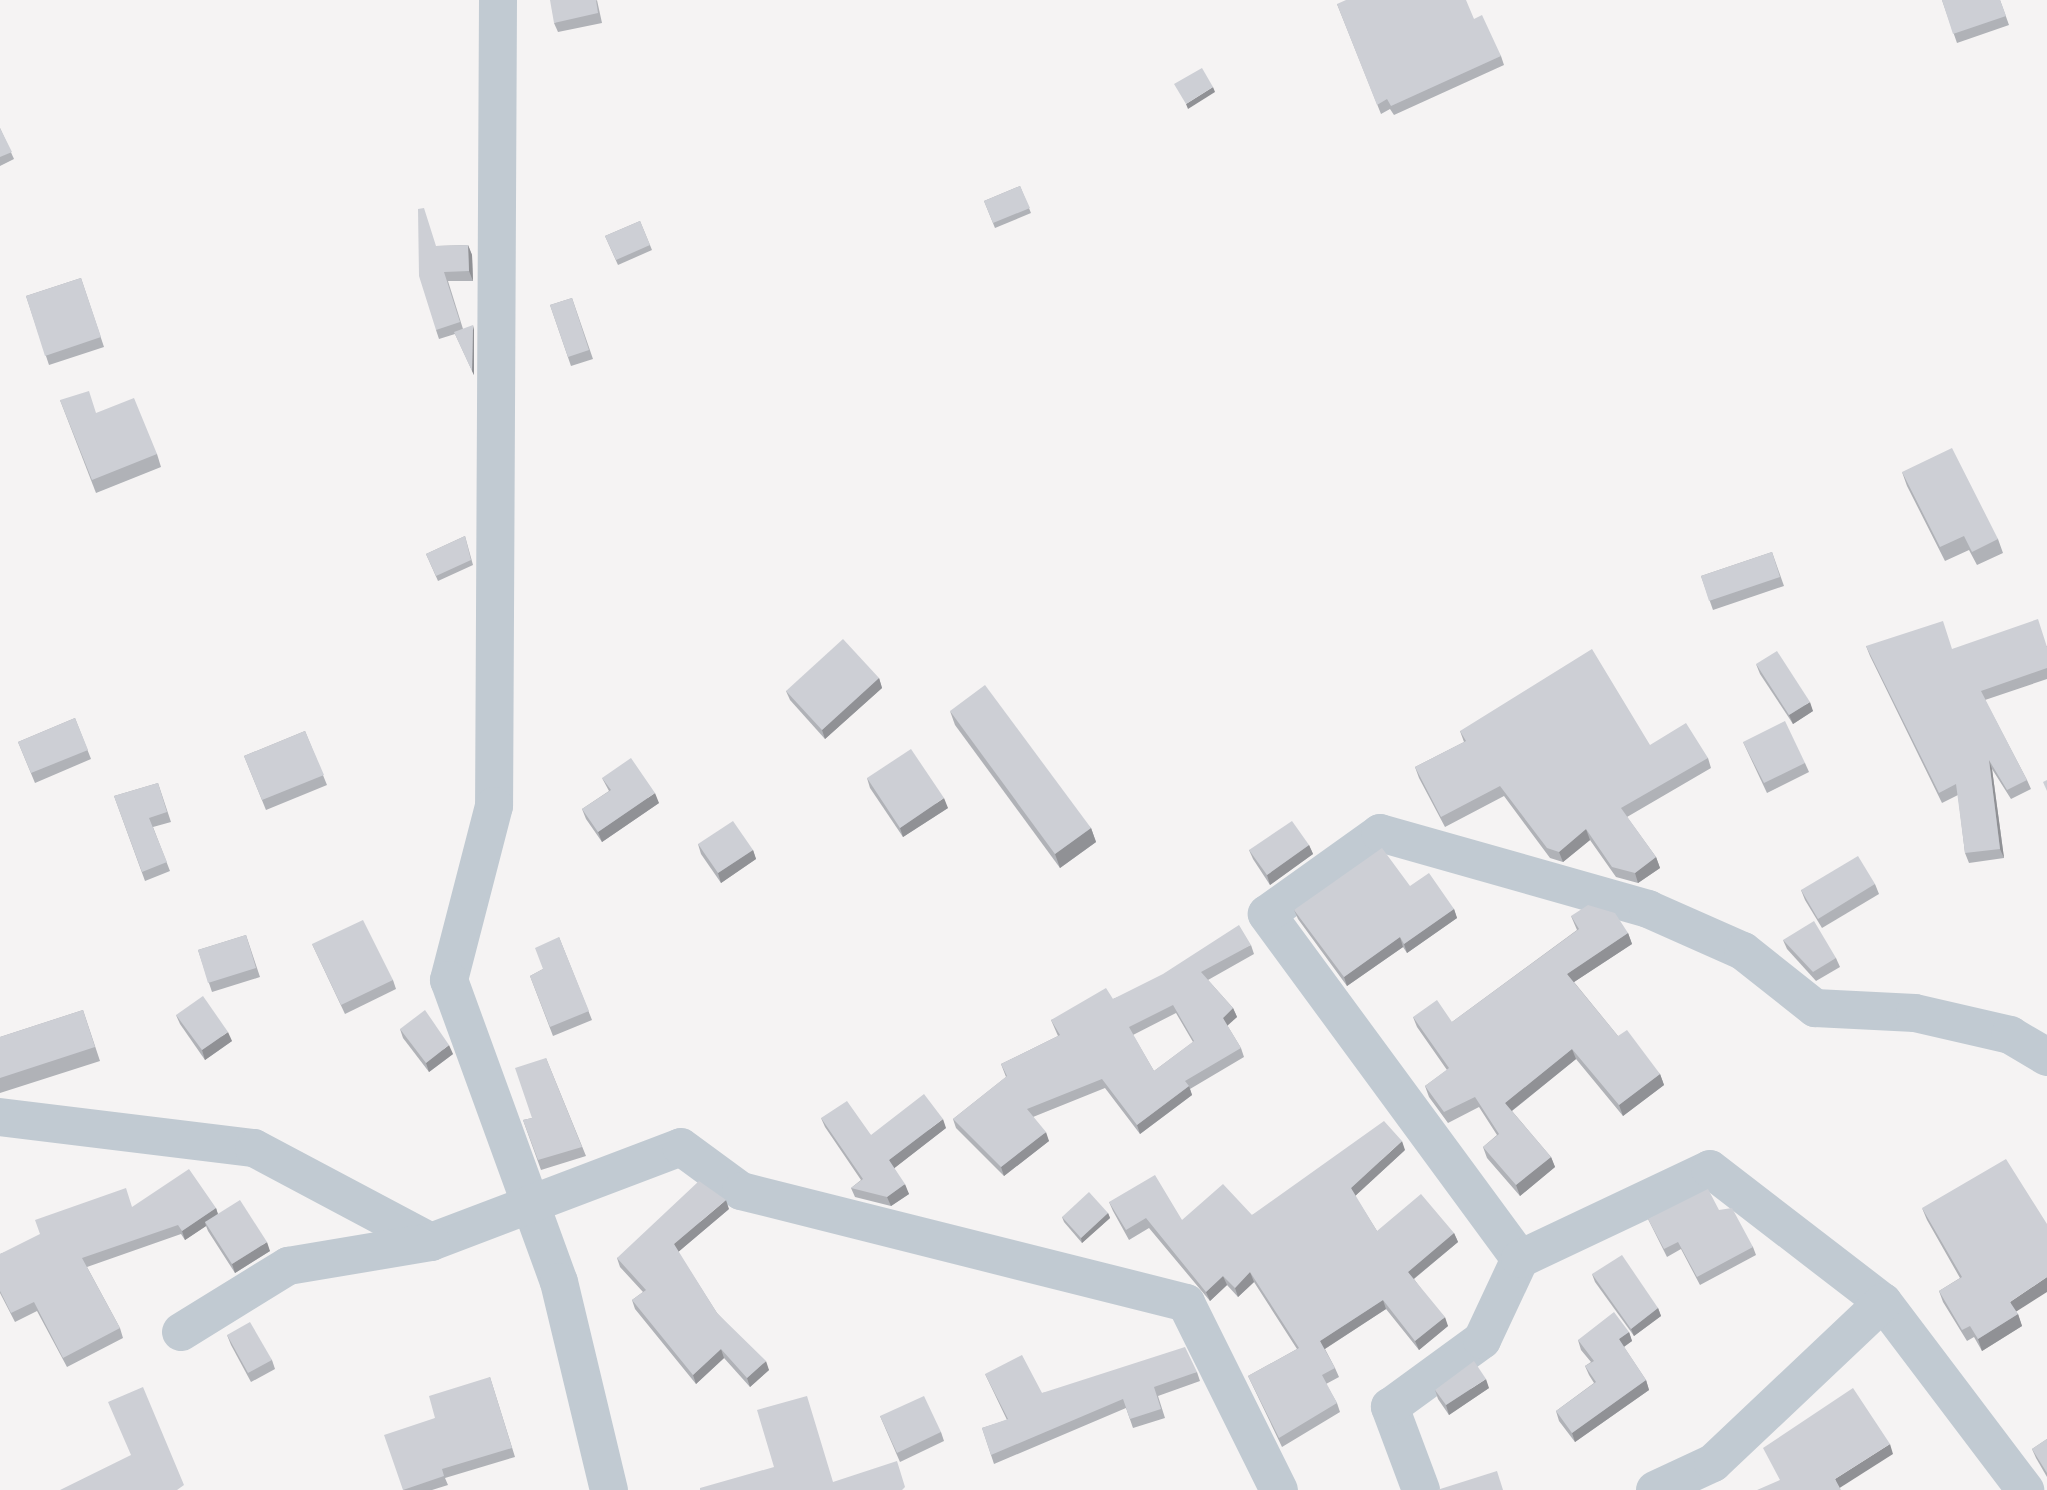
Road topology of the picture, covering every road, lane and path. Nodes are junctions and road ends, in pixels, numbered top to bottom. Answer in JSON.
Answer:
{"nodes":[{"id":1,"x":498,"y":0,"type":"edge"},
{"id":2,"x":2047,"y":1057,"type":"edge"},
{"id":3,"x":0,"y":1117,"type":"edge"},
{"id":4,"x":529,"y":1204,"type":"junction"},
{"id":5,"x":431,"y":1242,"type":"junction"},
{"id":6,"x":1520,"y":1259,"type":"junction"},
{"id":7,"x":1883,"y":1302,"type":"junction"},
{"id":8,"x":181,"y":1332,"type":"dead end"},
{"id":9,"x":609,"y":1490,"type":"edge"},
{"id":10,"x":1279,"y":1490,"type":"edge"},
{"id":11,"x":1421,"y":1490,"type":"edge"},
{"id":12,"x":1655,"y":1490,"type":"edge"},
{"id":13,"x":2025,"y":1490,"type":"edge"}],
"edges":[{"from":1,"to":4,"type":"street"},
{"from":2,"to":6,"type":"street"},
{"from":3,"to":5,"type":"street"},
{"from":4,"to":5,"type":"street"},
{"from":4,"to":9,"type":"street"},
{"from":4,"to":10,"type":"street"},
{"from":5,"to":8,"type":"street"},
{"from":6,"to":7,"type":"street"},
{"from":6,"to":11,"type":"street"},
{"from":7,"to":12,"type":"street"},
{"from":7,"to":13,"type":"street"}]}
